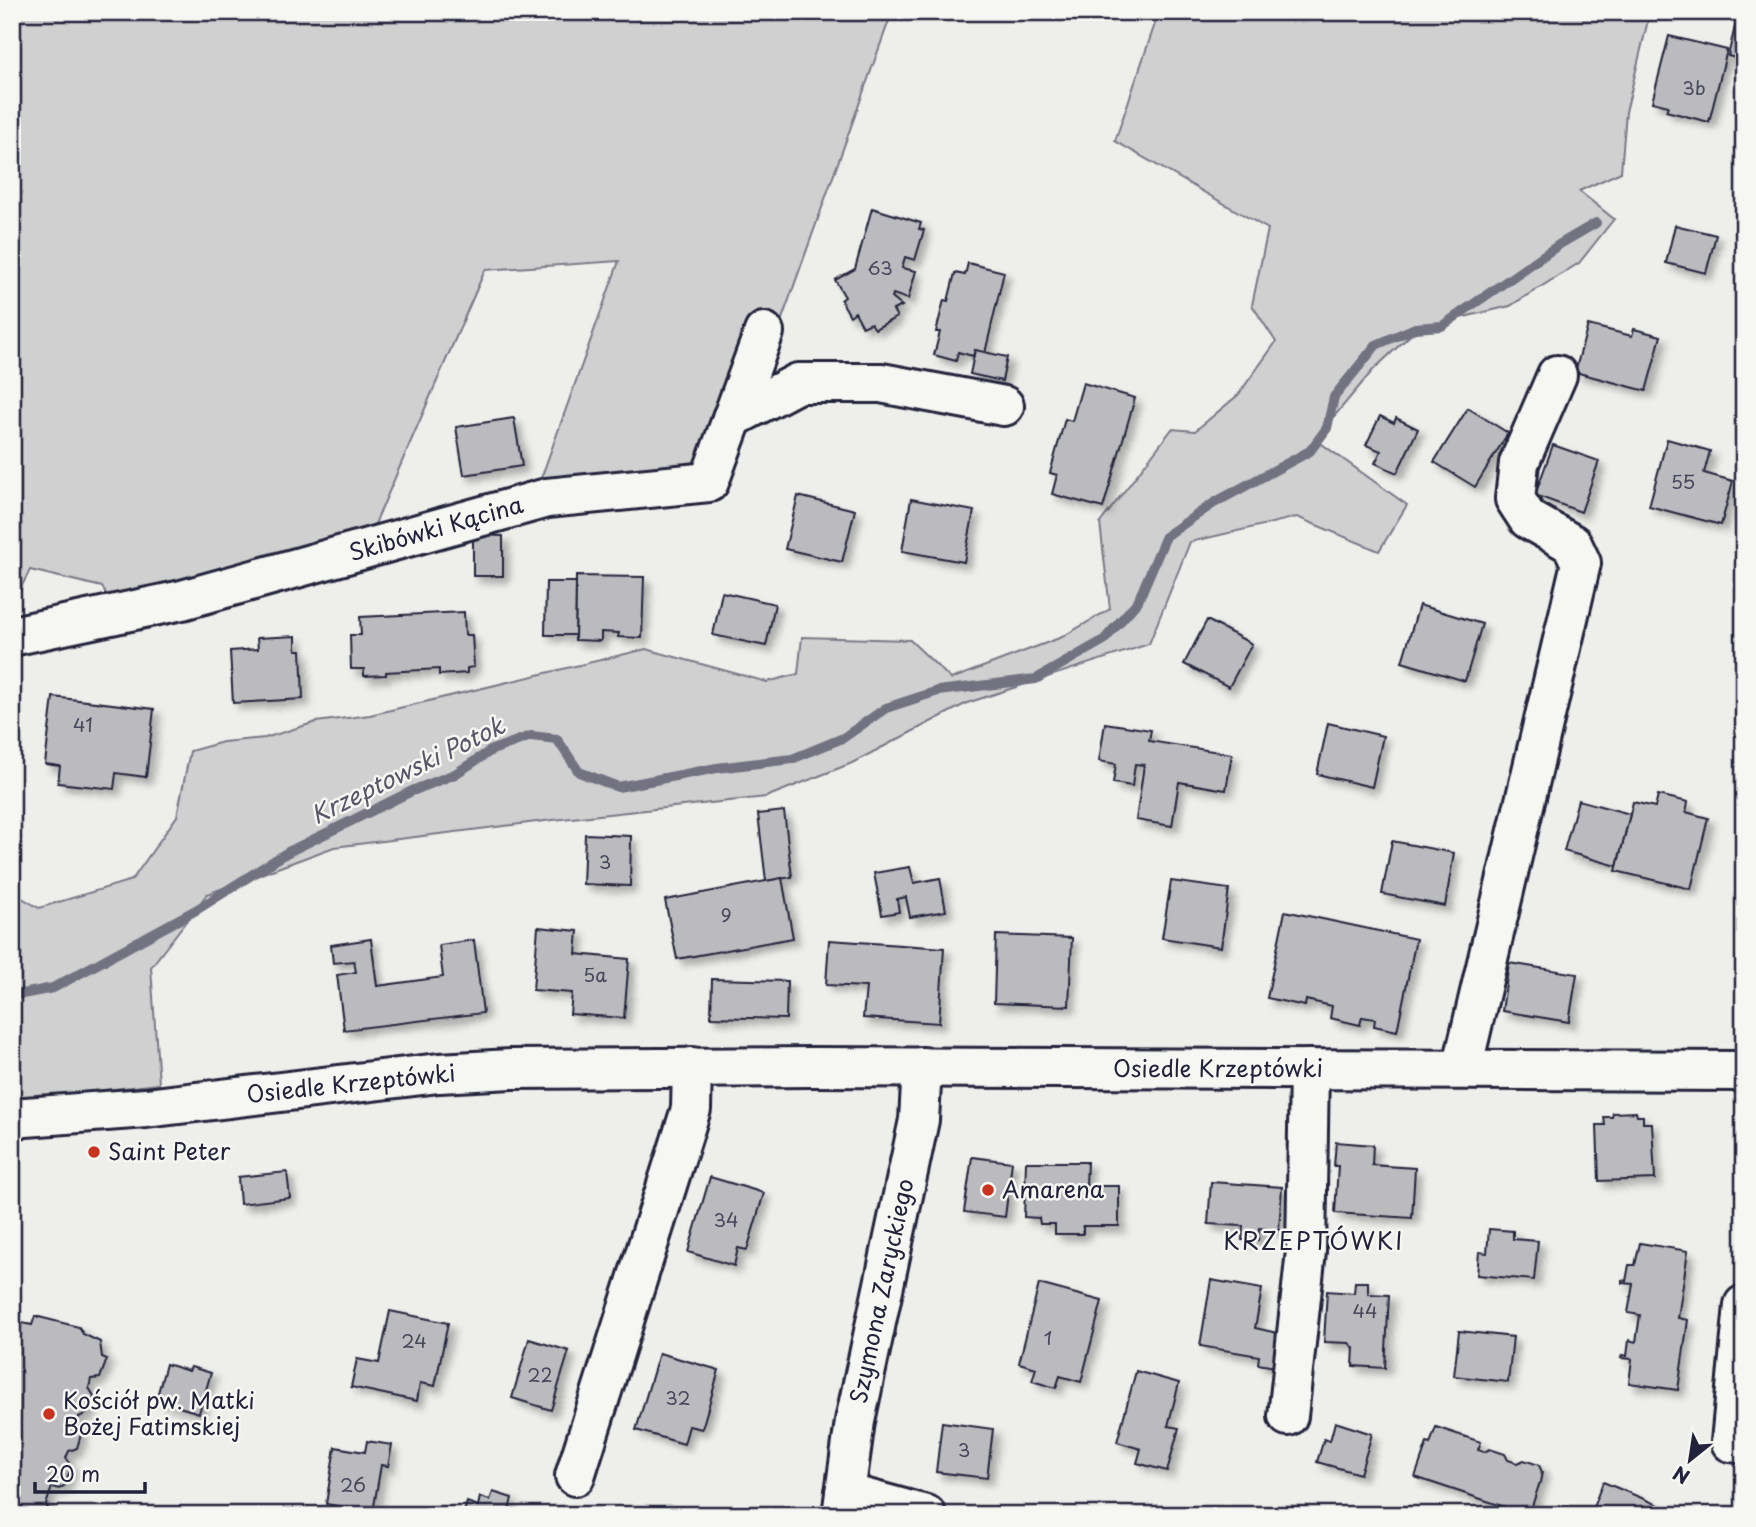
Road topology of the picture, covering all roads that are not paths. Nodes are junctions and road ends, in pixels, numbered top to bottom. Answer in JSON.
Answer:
{"nodes":[{"id":1,"x":764,"y":332,"type":"dead end"},
{"id":2,"x":1557,"y":375,"type":"dead end"},
{"id":3,"x":1004,"y":406,"type":"dead end"},
{"id":4,"x":732,"y":418,"type":"junction"},
{"id":5,"x":12,"y":636,"type":"edge"},
{"id":6,"x":692,"y":1067,"type":"junction"},
{"id":7,"x":922,"y":1067,"type":"junction"},
{"id":8,"x":1309,"y":1069,"type":"junction"},
{"id":9,"x":1462,"y":1069,"type":"junction"},
{"id":10,"x":1744,"y":1072,"type":"edge"},
{"id":11,"x":12,"y":1118,"type":"edge"},
{"id":12,"x":1744,"y":1306,"type":"edge"},
{"id":13,"x":1288,"y":1416,"type":"dead end"},
{"id":14,"x":1744,"y":1444,"type":"edge"},
{"id":15,"x":575,"y":1476,"type":"dead end"},
{"id":16,"x":843,"y":1504,"type":"edge"},
{"id":17,"x":926,"y":1515,"type":"edge"}],
"edges":[{"from":1,"to":4,"type":"main road","name":"Skibówki Kącina"},
{"from":2,"to":9,"type":"main road"},
{"from":3,"to":4,"type":"main road"},
{"from":4,"to":5,"type":"main road","name":"Skibówki Kącina"},
{"from":6,"to":7,"type":"main road","name":"Osiedle Krzeptówki"},
{"from":6,"to":11,"type":"main road","name":"Osiedle Krzeptówki"},
{"from":6,"to":15,"type":"main road"},
{"from":7,"to":8,"type":"main road","name":"Osiedle Krzeptówki"},
{"from":7,"to":16,"type":"main road","name":"Szymona Zaryckiego"},
{"from":8,"to":9,"type":"main road","name":"Osiedle Krzeptówki"},
{"from":8,"to":13,"type":"main road"},
{"from":9,"to":10,"type":"main road","name":"Osiedle Krzeptówki"},
{"from":12,"to":14,"type":"main road"},
{"from":16,"to":17,"type":"main road"}]}
